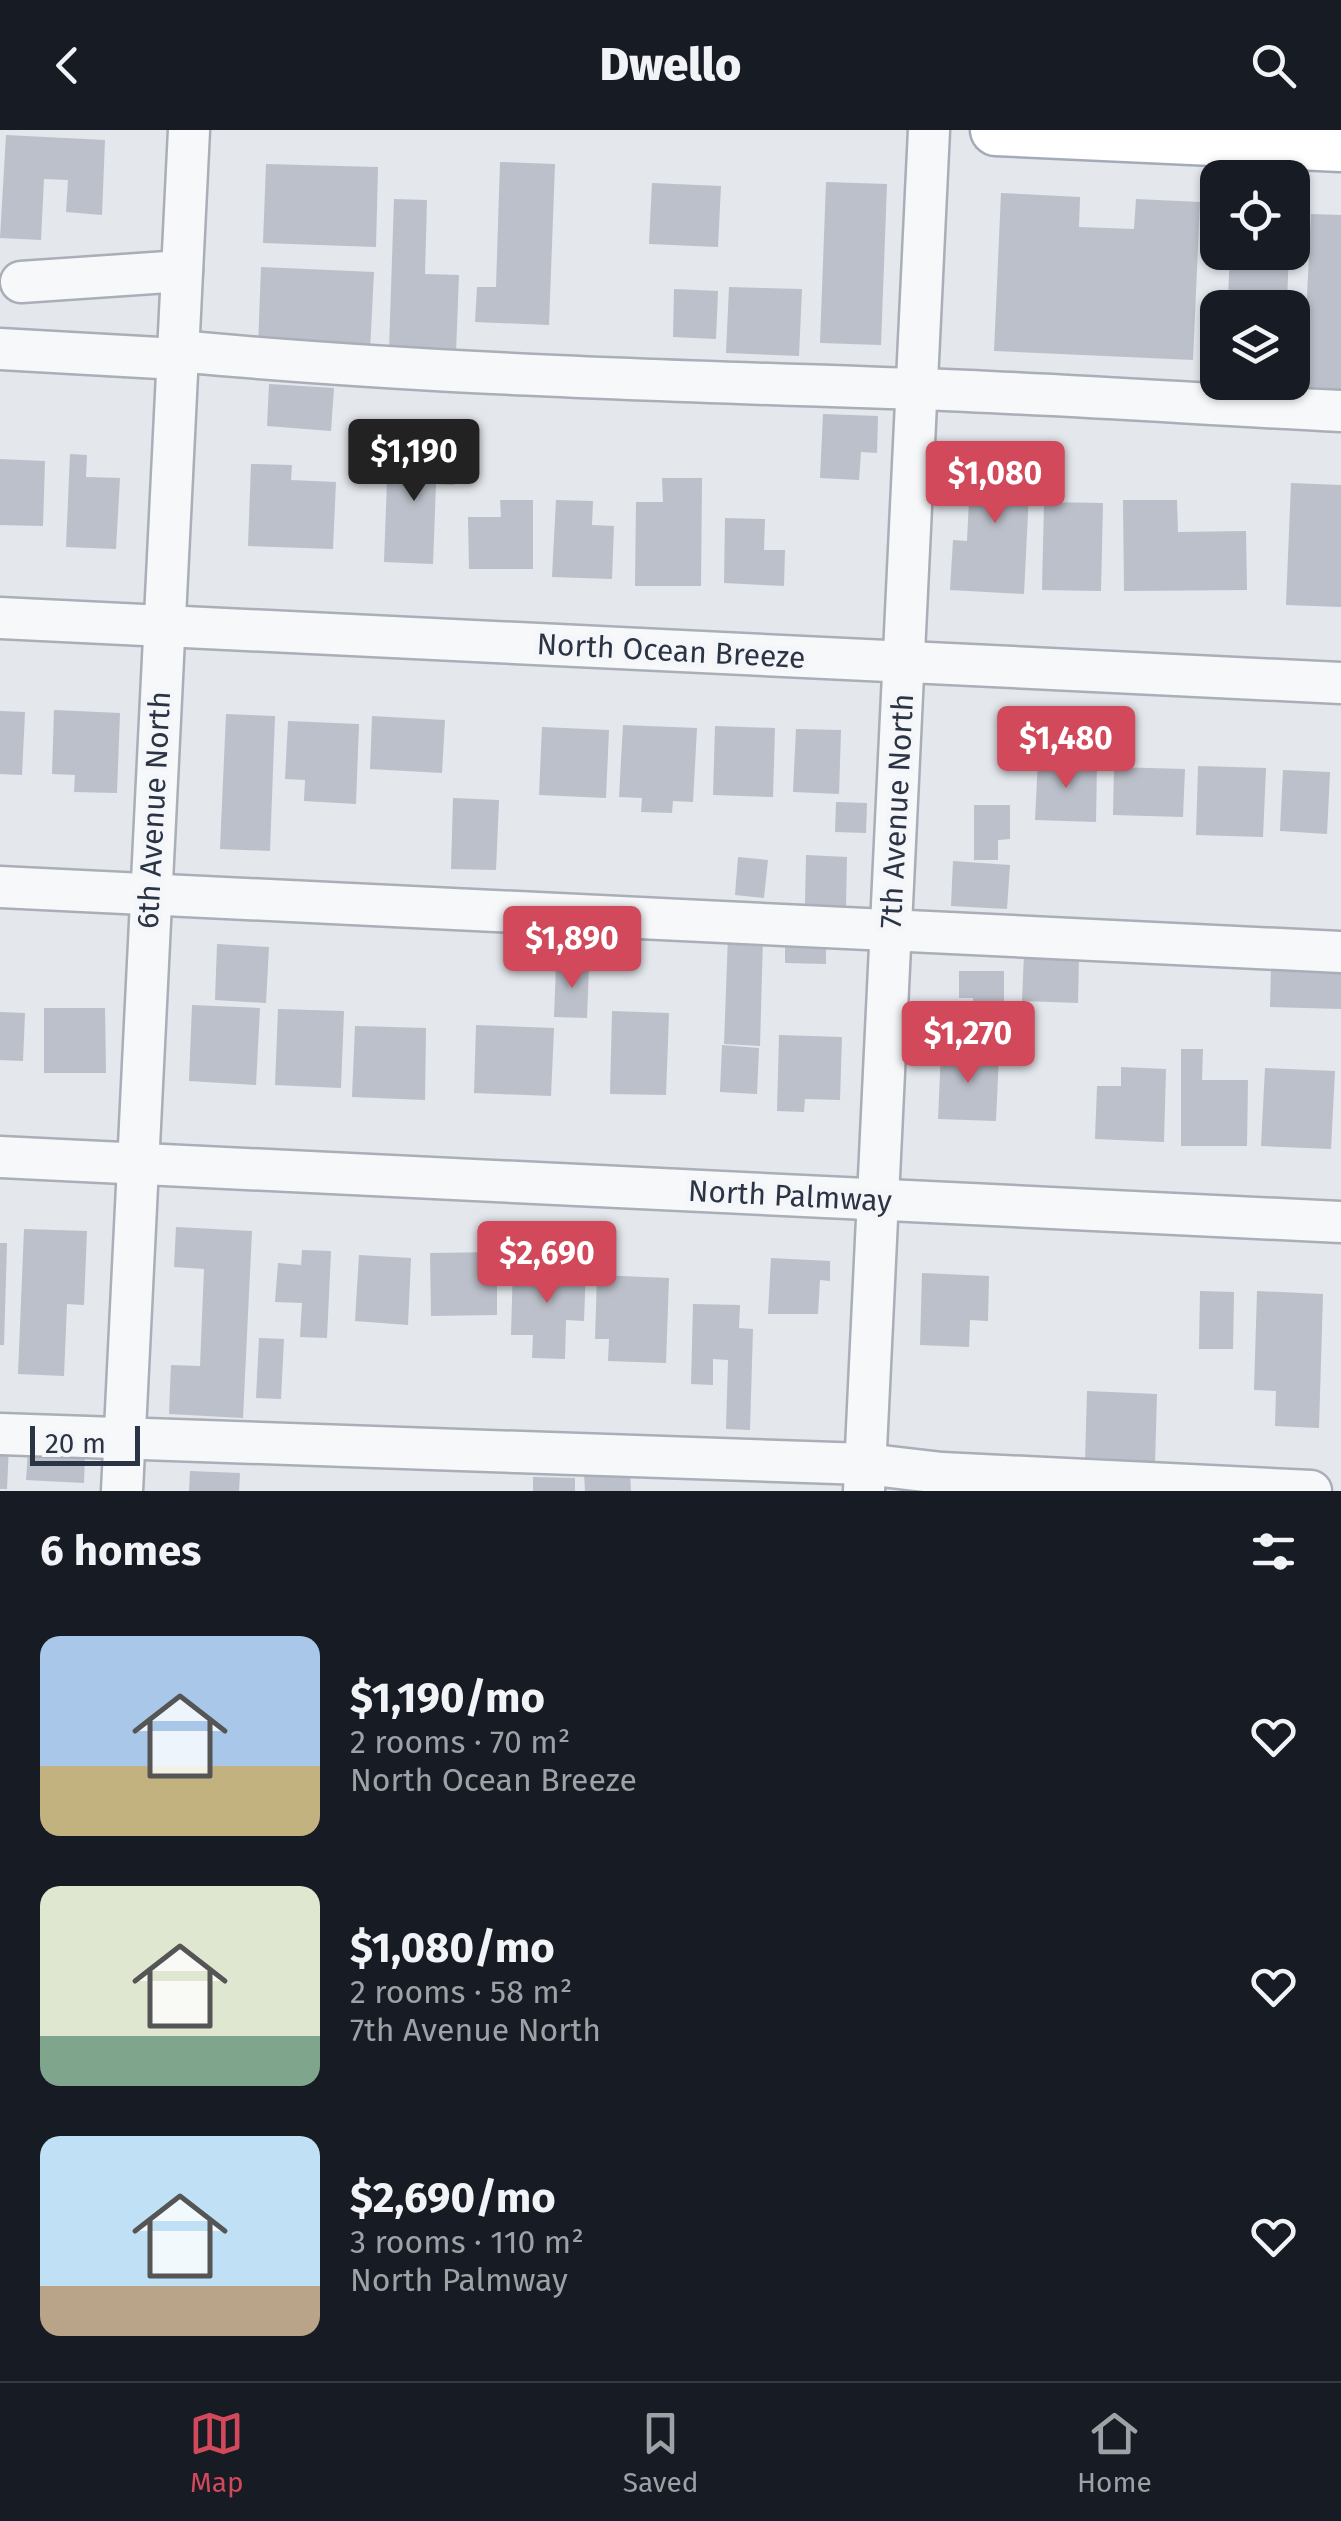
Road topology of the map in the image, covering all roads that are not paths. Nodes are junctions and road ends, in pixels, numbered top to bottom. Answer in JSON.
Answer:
{"nodes":[{"id":1,"x":190,"y":130,"type":"edge"},
{"id":2,"x":929,"y":130,"type":"edge"},
{"id":3,"x":996,"y":130,"type":"edge"},
{"id":4,"x":1093,"y":132,"type":"edge"},
{"id":5,"x":1341,"y":146,"type":"edge"},
{"id":6,"x":182,"y":271,"type":"junction"},
{"id":7,"x":21,"y":282,"type":"dead end"},
{"id":8,"x":0,"y":350,"type":"edge"},
{"id":9,"x":178,"y":355,"type":"junction"},
{"id":10,"x":917,"y":390,"type":"junction"},
{"id":11,"x":1341,"y":411,"type":"edge"},
{"id":12,"x":0,"y":618,"type":"edge"},
{"id":13,"x":164,"y":626,"type":"junction"},
{"id":14,"x":904,"y":662,"type":"junction"},
{"id":15,"x":1341,"y":684,"type":"edge"},
{"id":16,"x":0,"y":888,"type":"edge"},
{"id":17,"x":150,"y":895,"type":"junction"},
{"id":18,"x":891,"y":932,"type":"junction"},
{"id":19,"x":1341,"y":952,"type":"edge"},
{"id":20,"x":0,"y":1157,"type":"edge"},
{"id":21,"x":138,"y":1164,"type":"junction"},
{"id":22,"x":878,"y":1200,"type":"junction"},
{"id":23,"x":1341,"y":1222,"type":"edge"},
{"id":24,"x":0,"y":1434,"type":"edge"},
{"id":25,"x":124,"y":1438,"type":"junction"},
{"id":26,"x":864,"y":1478,"type":"edge"},
{"id":27,"x":122,"y":1491,"type":"edge"},
{"id":28,"x":1311,"y":1491,"type":"edge"}],
"edges":[{"from":1,"to":6,"type":"street","name":"6th Avenue North"},
{"from":2,"to":10,"type":"street","name":"7th Avenue North"},
{"from":3,"to":4,"type":"main road"},
{"from":4,"to":5,"type":"main road"},
{"from":6,"to":7,"type":"street"},
{"from":6,"to":9,"type":"street","name":"6th Avenue North"},
{"from":8,"to":9,"type":"street"},
{"from":9,"to":10,"type":"street"},
{"from":9,"to":13,"type":"street","name":"6th Avenue North"},
{"from":10,"to":11,"type":"street"},
{"from":10,"to":14,"type":"street","name":"7th Avenue North"},
{"from":12,"to":13,"type":"street","name":"North Ocean Breeze"},
{"from":13,"to":14,"type":"street","name":"North Ocean Breeze"},
{"from":13,"to":17,"type":"street","name":"6th Avenue North"},
{"from":14,"to":15,"type":"street","name":"North Ocean Breeze"},
{"from":14,"to":18,"type":"street","name":"7th Avenue North"},
{"from":16,"to":17,"type":"street"},
{"from":17,"to":18,"type":"street"},
{"from":17,"to":21,"type":"street","name":"6th Avenue North"},
{"from":18,"to":19,"type":"street"},
{"from":18,"to":22,"type":"street","name":"7th Avenue North"},
{"from":20,"to":21,"type":"street","name":"North Palmway"},
{"from":21,"to":22,"type":"street","name":"North Palmway"},
{"from":21,"to":25,"type":"street","name":"6th Avenue North"},
{"from":22,"to":23,"type":"street","name":"North Palmway"},
{"from":22,"to":26,"type":"street","name":"7th Avenue North"},
{"from":24,"to":25,"type":"street"},
{"from":25,"to":26,"type":"street"},
{"from":25,"to":27,"type":"street","name":"6th Avenue North"},
{"from":26,"to":28,"type":"street"}]}
